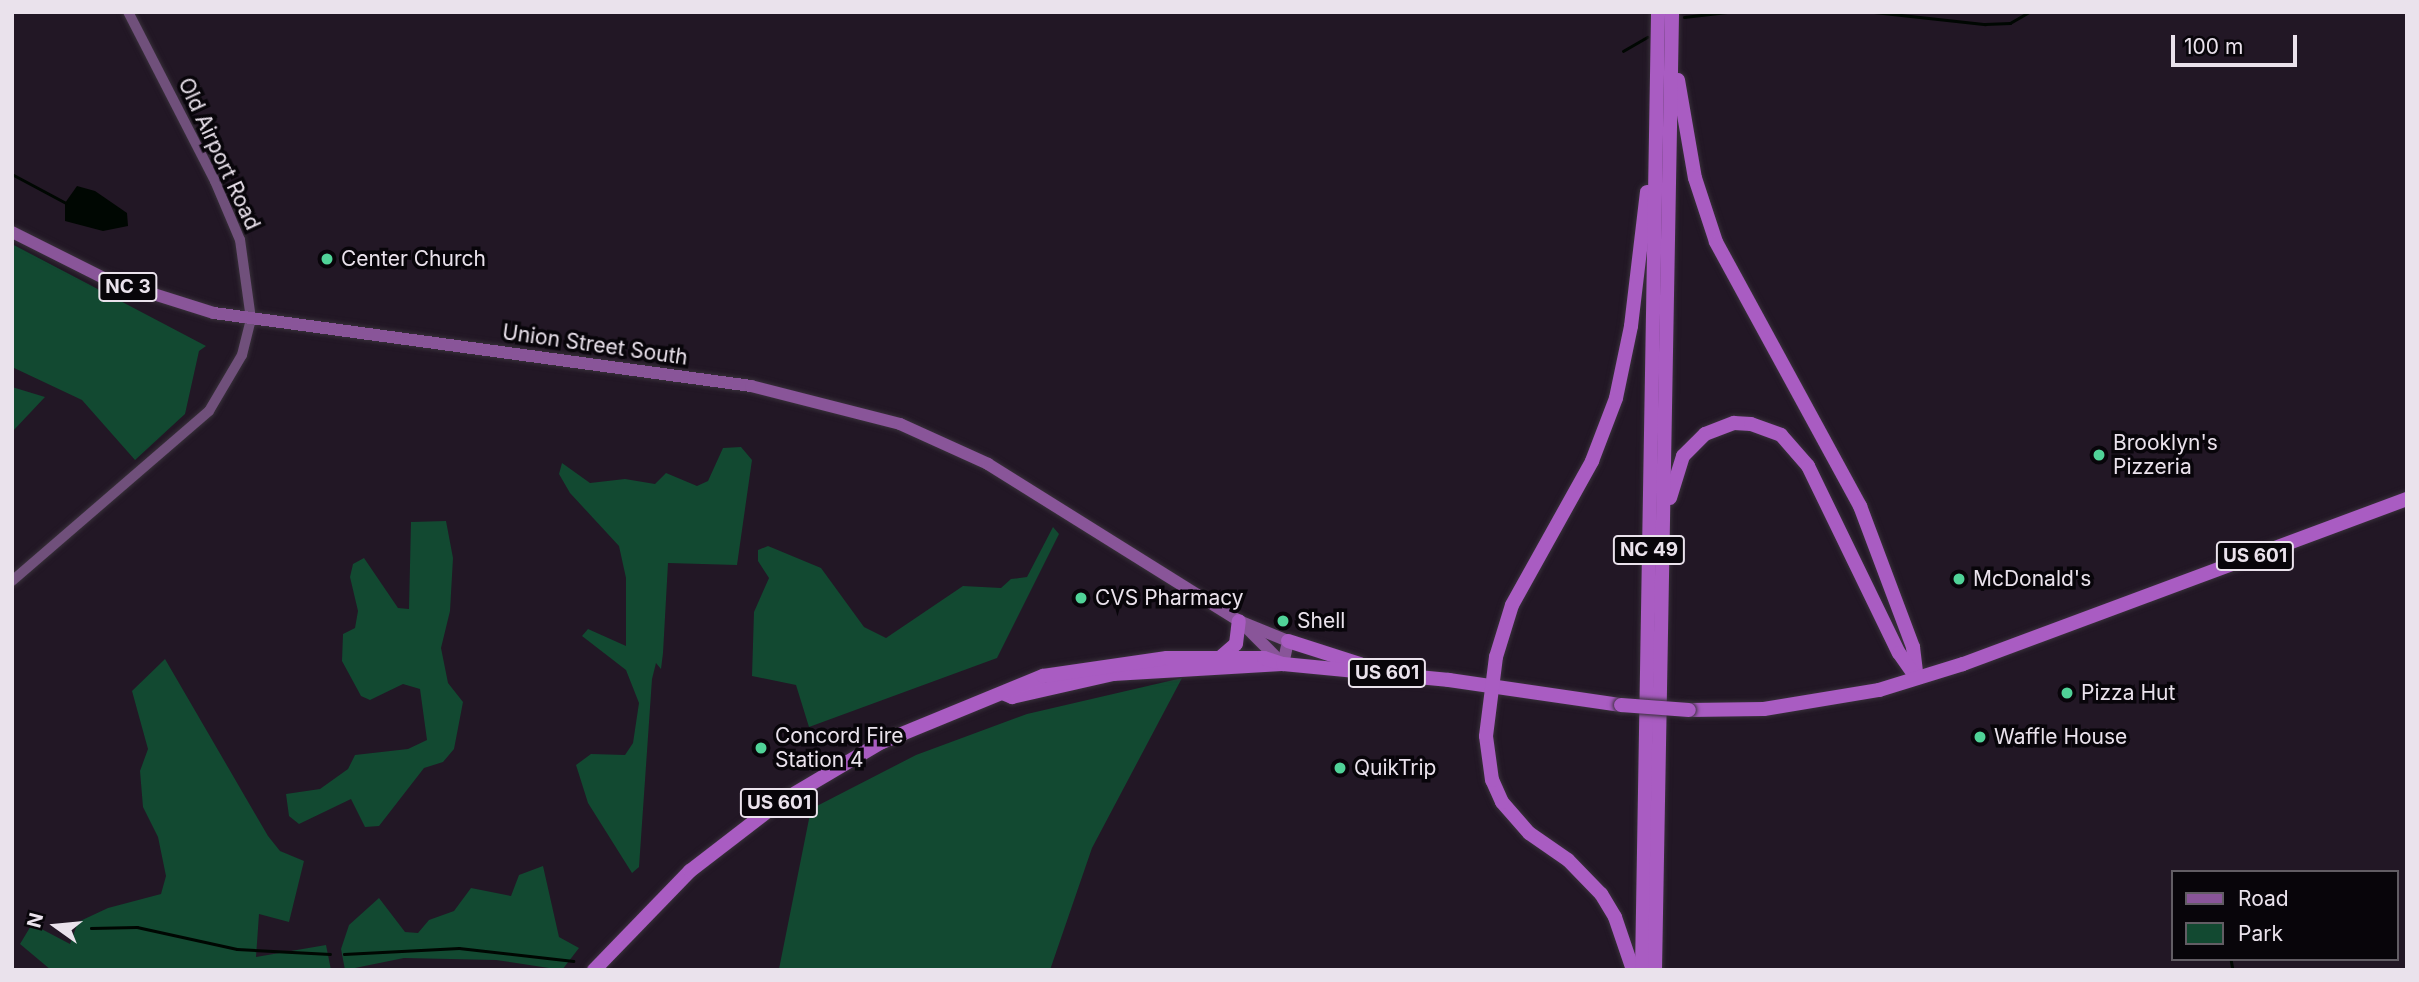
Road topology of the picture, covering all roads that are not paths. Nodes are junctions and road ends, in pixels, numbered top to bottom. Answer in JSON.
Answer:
{"nodes":[{"id":1,"x":128,"y":12,"type":"edge"},
{"id":2,"x":1658,"y":12,"type":"edge"},
{"id":3,"x":1672,"y":12,"type":"edge"},
{"id":4,"x":1672,"y":35,"type":"junction"},
{"id":5,"x":1656,"y":130,"type":"junction"},
{"id":6,"x":12,"y":232,"type":"edge"},
{"id":7,"x":251,"y":319,"type":"junction"},
{"id":8,"x":2407,"y":499,"type":"edge"},
{"id":9,"x":1663,"y":532,"type":"junction"},
{"id":10,"x":12,"y":581,"type":"edge"},
{"id":11,"x":1239,"y":621,"type":"junction"},
{"id":12,"x":1288,"y":641,"type":"junction"},
{"id":13,"x":1222,"y":656,"type":"junction"},
{"id":14,"x":1283,"y":664,"type":"junction"},
{"id":15,"x":1388,"y":673,"type":"junction"},
{"id":16,"x":1917,"y":678,"type":"junction"},
{"id":17,"x":1491,"y":686,"type":"junction"},
{"id":18,"x":1003,"y":693,"type":"junction"},
{"id":19,"x":594,"y":970,"type":"edge"},
{"id":20,"x":1633,"y":970,"type":"edge"},
{"id":21,"x":1642,"y":970,"type":"edge"},
{"id":22,"x":1655,"y":970,"type":"edge"}],
"edges":[{"from":1,"to":7,"type":"main road","name":"Old Airport Road"},
{"from":2,"to":5,"type":"highway","number":"NC 49"},
{"from":3,"to":4,"type":"highway","number":"NC 49"},
{"from":4,"to":9,"type":"highway","number":"NC 49"},
{"from":4,"to":16,"type":"highway"},
{"from":5,"to":17,"type":"highway"},
{"from":5,"to":21,"type":"highway","number":"NC 49"},
{"from":6,"to":7,"type":"main road","number":"NC 3"},
{"from":7,"to":10,"type":"main road"},
{"from":7,"to":11,"type":"main road","name":"Union Street South","number":"NC 3"},
{"from":8,"to":16,"type":"highway","number":"US 601"},
{"from":9,"to":16,"type":"highway"},
{"from":9,"to":22,"type":"highway","number":"NC 49"},
{"from":11,"to":12,"type":"main road","name":"Union Street South"},
{"from":11,"to":13,"type":"highway"},
{"from":11,"to":14,"type":"main road","name":"Union Street South","number":"NC 3"},
{"from":12,"to":14,"type":"main road"},
{"from":12,"to":15,"type":"highway"},
{"from":13,"to":14,"type":"highway","number":"US 601"},
{"from":13,"to":18,"type":"highway","number":"US 601"},
{"from":14,"to":15,"type":"highway","number":"US 601"},
{"from":14,"to":18,"type":"highway","number":"US 601"},
{"from":15,"to":17,"type":"highway","number":"US 601"},
{"from":16,"to":17,"type":"highway","number":"US 601","bridge":true},
{"from":17,"to":20,"type":"highway"},
{"from":18,"to":19,"type":"highway","number":"US 601"}]}
